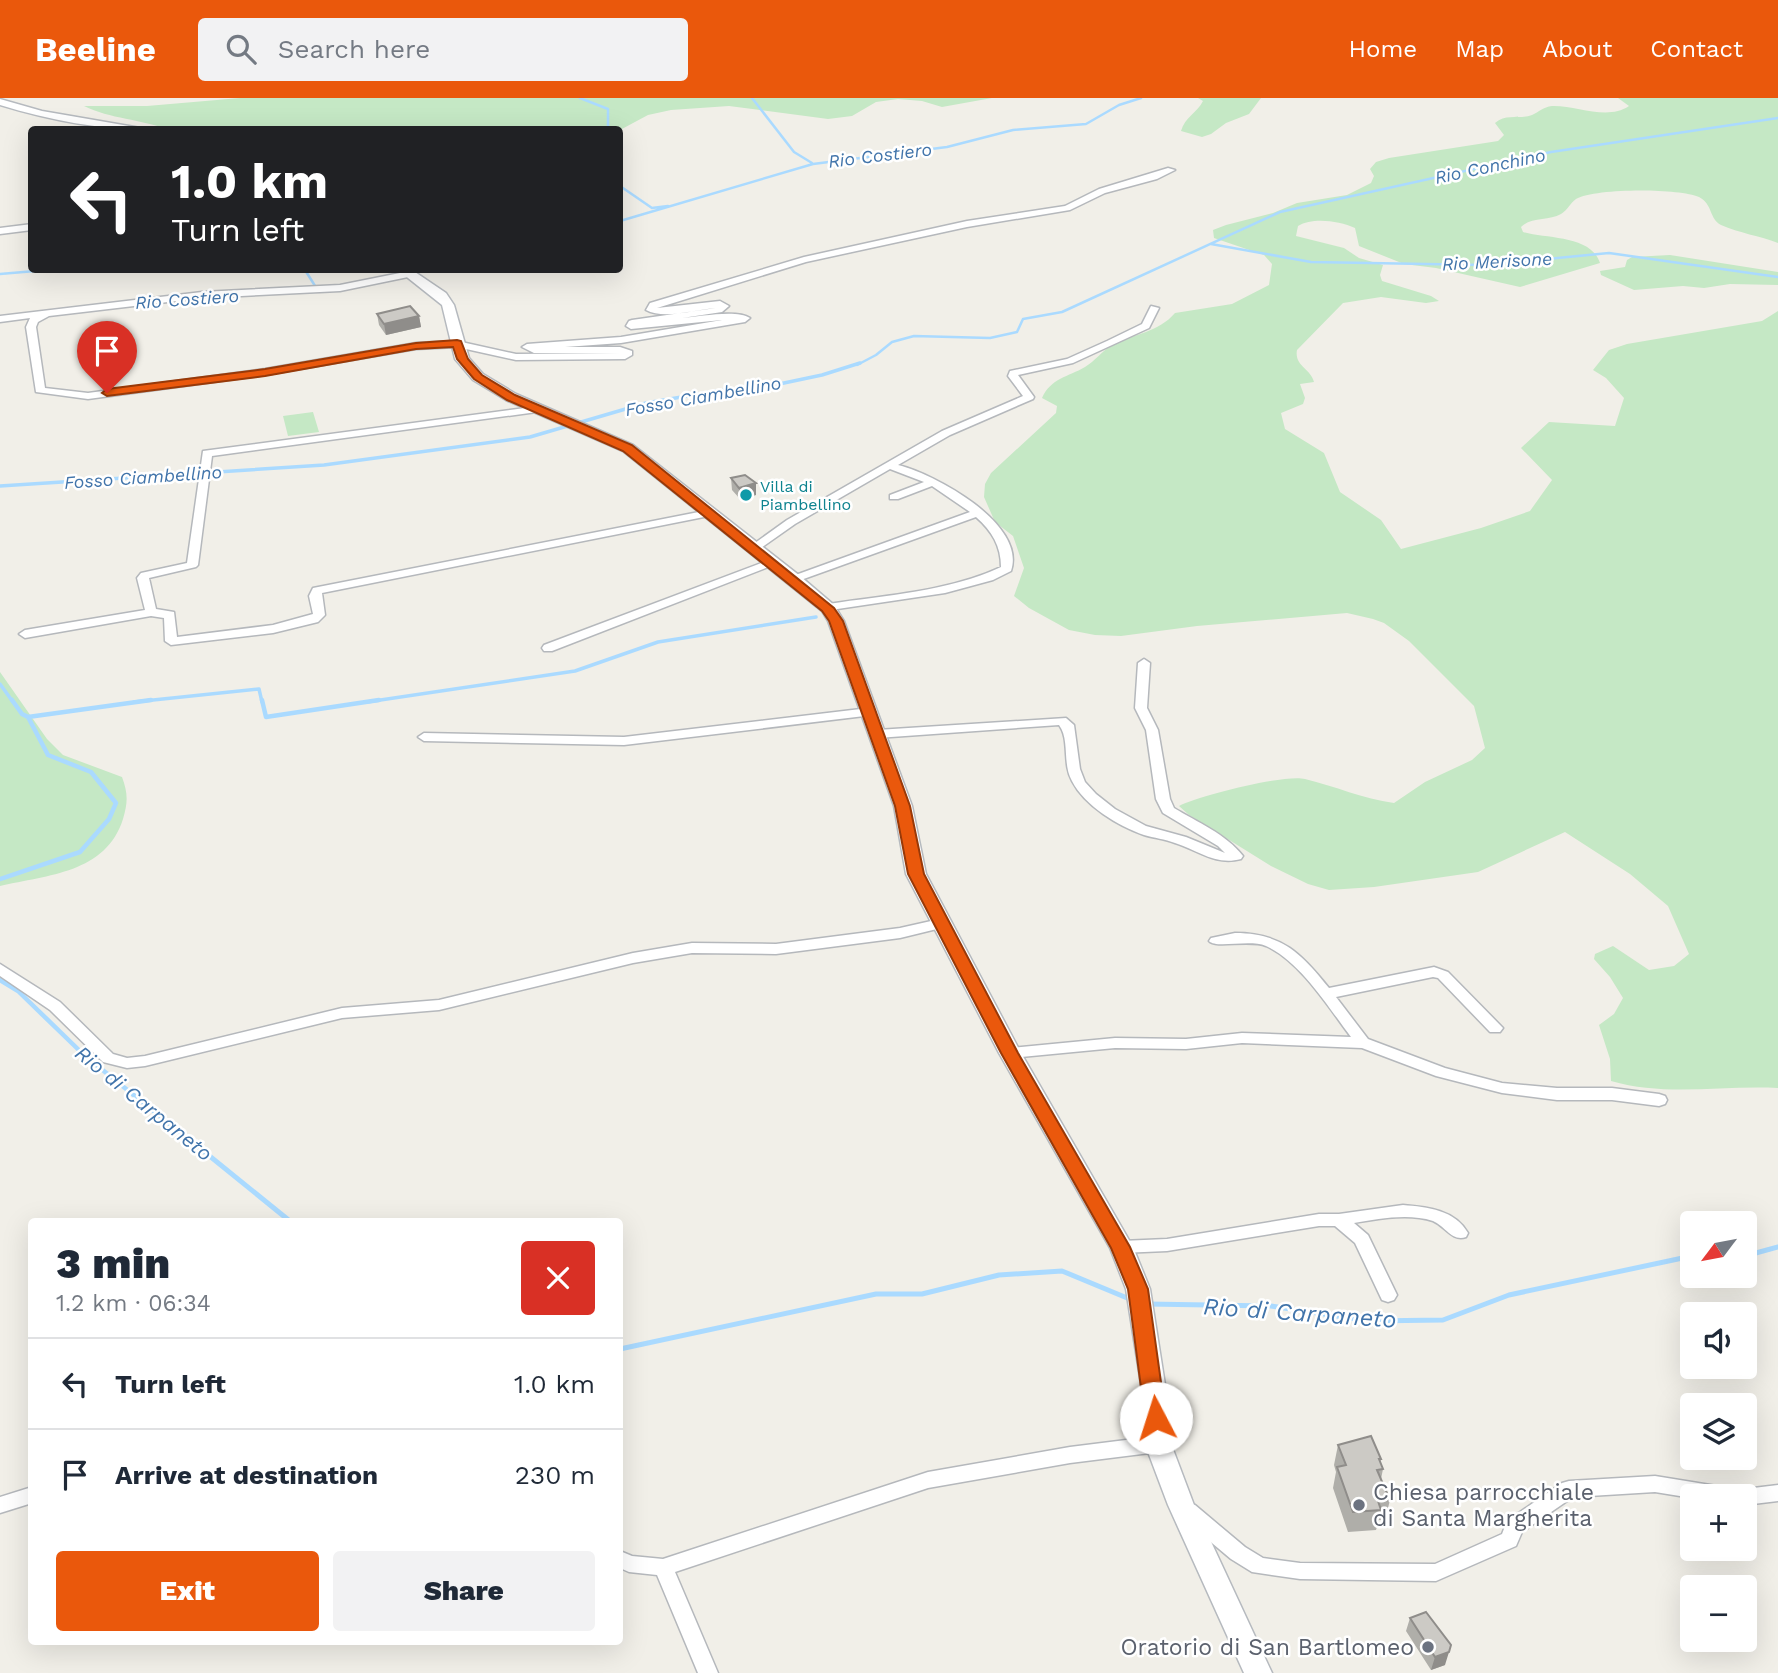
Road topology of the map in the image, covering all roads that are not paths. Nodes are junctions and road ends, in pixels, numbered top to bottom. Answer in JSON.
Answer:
{"nodes":[{"id":1,"x":0,"y":102,"type":"edge"},
{"id":2,"x":120,"y":126,"type":"edge"},
{"id":3,"x":1171,"y":170,"type":"dead end"},
{"id":4,"x":28,"y":228,"type":"edge"},
{"id":5,"x":0,"y":232,"type":"edge"},
{"id":6,"x":402,"y":273,"type":"edge"},
{"id":7,"x":412,"y":273,"type":"edge"},
{"id":8,"x":1154,"y":308,"type":"dead end"},
{"id":9,"x":48,"y":313,"type":"junction"},
{"id":10,"x":0,"y":319,"type":"edge"},
{"id":11,"x":457,"y":344,"type":"junction"},
{"id":12,"x":540,"y":409,"type":"junction"},
{"id":13,"x":890,"y":466,"type":"junction"},
{"id":14,"x":934,"y":482,"type":"junction"},
{"id":15,"x":894,"y":497,"type":"dead end"},
{"id":16,"x":709,"y":513,"type":"junction"},
{"id":17,"x":976,"y":513,"type":"junction"},
{"id":18,"x":754,"y":548,"type":"junction"},
{"id":19,"x":772,"y":562,"type":"junction"},
{"id":20,"x":794,"y":579,"type":"junction"},
{"id":21,"x":828,"y":608,"type":"junction"},
{"id":22,"x":151,"y":612,"type":"junction"},
{"id":23,"x":25,"y":634,"type":"dead end"},
{"id":24,"x":548,"y":648,"type":"dead end"},
{"id":25,"x":1143,"y":663,"type":"dead end"},
{"id":26,"x":869,"y":712,"type":"junction"},
{"id":27,"x":877,"y":734,"type":"junction"},
{"id":28,"x":424,"y":737,"type":"dead end"},
{"id":29,"x":940,"y":924,"type":"junction"},
{"id":30,"x":1216,"y":941,"type":"dead end"},
{"id":31,"x":0,"y":968,"type":"edge"},
{"id":32,"x":1326,"y":994,"type":"junction"},
{"id":33,"x":1495,"y":1028,"type":"dead end"},
{"id":34,"x":1363,"y":1043,"type":"junction"},
{"id":35,"x":1010,"y":1053,"type":"junction"},
{"id":36,"x":1659,"y":1100,"type":"dead end"},
{"id":37,"x":1339,"y":1220,"type":"junction"},
{"id":38,"x":1460,"y":1233,"type":"dead end"},
{"id":39,"x":1121,"y":1247,"type":"junction"},
{"id":40,"x":1388,"y":1295,"type":"dead end"},
{"id":41,"x":1158,"y":1444,"type":"junction"},
{"id":42,"x":1680,"y":1488,"type":"edge"},
{"id":43,"x":1778,"y":1493,"type":"edge"},
{"id":44,"x":28,"y":1496,"type":"edge"},
{"id":45,"x":1757,"y":1496,"type":"edge"},
{"id":46,"x":0,"y":1505,"type":"edge"},
{"id":47,"x":1181,"y":1505,"type":"junction"},
{"id":48,"x":623,"y":1561,"type":"edge"},
{"id":49,"x":663,"y":1567,"type":"junction"},
{"id":50,"x":708,"y":1673,"type":"edge"},
{"id":51,"x":1258,"y":1673,"type":"edge"}],
"edges":[{"from":1,"to":2,"type":"main road"},
{"from":3,"to":11,"type":"street"},
{"from":4,"to":5,"type":"street"},
{"from":6,"to":9,"type":"street"},
{"from":7,"to":11,"type":"main road"},
{"from":8,"to":13,"type":"street"},
{"from":9,"to":10,"type":"street"},
{"from":9,"to":11,"type":"street"},
{"from":11,"to":12,"type":"main road"},
{"from":12,"to":16,"type":"main road"},
{"from":12,"to":22,"type":"street"},
{"from":13,"to":14,"type":"street"},
{"from":13,"to":18,"type":"street"},
{"from":14,"to":15,"type":"street"},
{"from":14,"to":17,"type":"street"},
{"from":16,"to":18,"type":"main road"},
{"from":16,"to":22,"type":"street"},
{"from":17,"to":20,"type":"street"},
{"from":17,"to":21,"type":"street"},
{"from":18,"to":19,"type":"main road"},
{"from":19,"to":20,"type":"main road"},
{"from":19,"to":24,"type":"street"},
{"from":20,"to":21,"type":"main road"},
{"from":21,"to":26,"type":"main road"},
{"from":22,"to":23,"type":"street"},
{"from":25,"to":27,"type":"street"},
{"from":26,"to":27,"type":"main road"},
{"from":26,"to":28,"type":"street"},
{"from":27,"to":29,"type":"main road"},
{"from":29,"to":31,"type":"street"},
{"from":29,"to":35,"type":"main road"},
{"from":30,"to":32,"type":"street"},
{"from":32,"to":33,"type":"street"},
{"from":32,"to":34,"type":"street"},
{"from":34,"to":35,"type":"street"},
{"from":34,"to":36,"type":"street"},
{"from":35,"to":39,"type":"main road"},
{"from":37,"to":38,"type":"street"},
{"from":37,"to":39,"type":"street"},
{"from":37,"to":40,"type":"street"},
{"from":39,"to":41,"type":"main road"},
{"from":41,"to":47,"type":"main road"},
{"from":41,"to":49,"type":"street"},
{"from":42,"to":47,"type":"street"},
{"from":43,"to":45,"type":"street"},
{"from":44,"to":46,"type":"street"},
{"from":47,"to":51,"type":"main road"},
{"from":48,"to":49,"type":"street"},
{"from":49,"to":50,"type":"street"}]}
